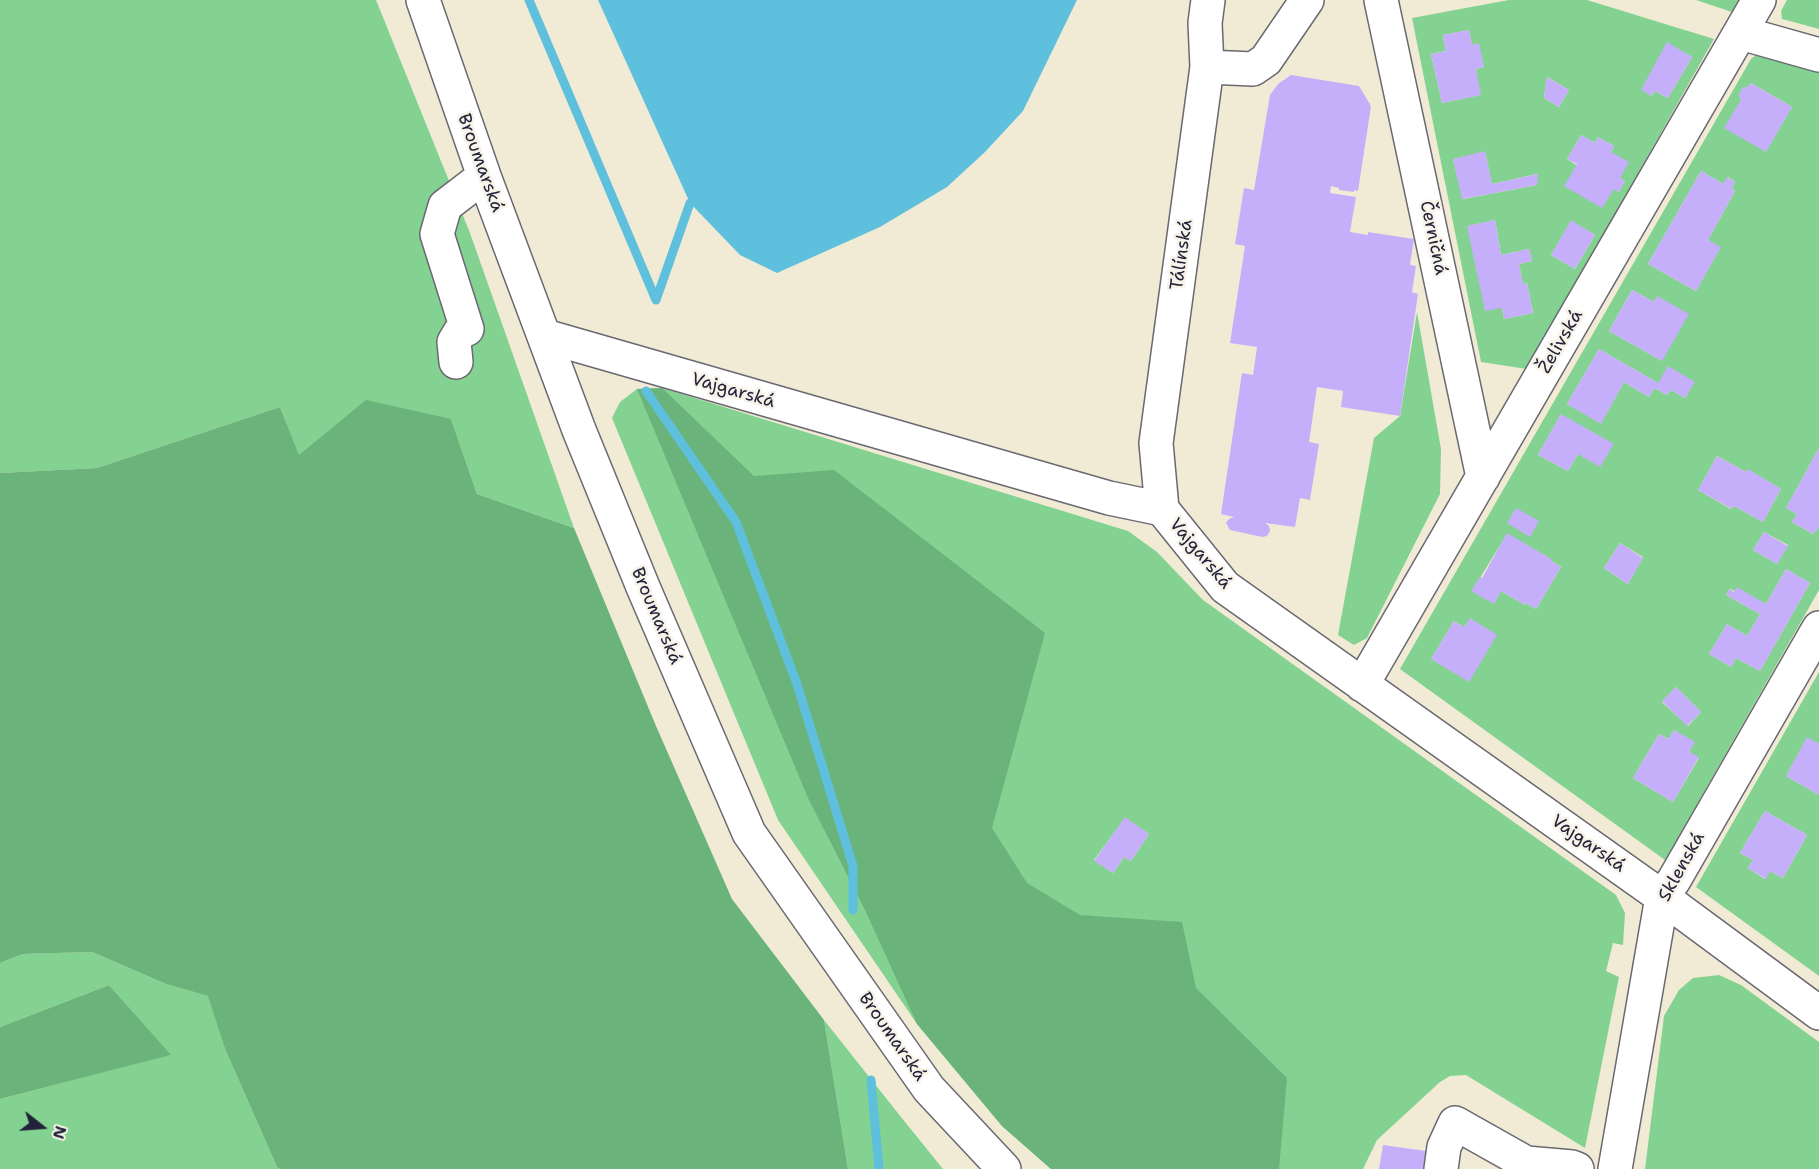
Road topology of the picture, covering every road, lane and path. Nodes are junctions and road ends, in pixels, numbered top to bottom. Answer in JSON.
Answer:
{"nodes":[{"id":1,"x":423,"y":0,"type":"edge"},
{"id":2,"x":1208,"y":0,"type":"edge"},
{"id":3,"x":1306,"y":0,"type":"edge"},
{"id":4,"x":1381,"y":0,"type":"edge"},
{"id":5,"x":1760,"y":0,"type":"edge"},
{"id":6,"x":1741,"y":33,"type":"junction"},
{"id":7,"x":1819,"y":55,"type":"edge"},
{"id":8,"x":1207,"y":68,"type":"junction"},
{"id":9,"x":484,"y":176,"type":"junction"},
{"id":10,"x":545,"y":336,"type":"junction"},
{"id":11,"x":456,"y":362,"type":"dead end"},
{"id":12,"x":1483,"y":477,"type":"junction"},
{"id":13,"x":1162,"y":509,"type":"junction"},
{"id":14,"x":1819,"y":628,"type":"edge"},
{"id":15,"x":1362,"y":685,"type":"junction"},
{"id":16,"x":1662,"y":897,"type":"junction"},
{"id":17,"x":1819,"y":1013,"type":"edge"},
{"id":18,"x":1004,"y":1169,"type":"edge"},
{"id":19,"x":1441,"y":1169,"type":"edge"},
{"id":20,"x":1577,"y":1169,"type":"edge"},
{"id":21,"x":1615,"y":1169,"type":"edge"}],
"edges":[{"from":1,"to":9,"type":"street","name":"Broumarská"},
{"from":2,"to":8,"type":"street","name":"Tálínská"},
{"from":3,"to":8,"type":"street"},
{"from":4,"to":12,"type":"street","name":"Černičná"},
{"from":5,"to":6,"type":"street","name":"Želivská"},
{"from":6,"to":7,"type":"street"},
{"from":6,"to":12,"type":"street","name":"Želivská"},
{"from":8,"to":13,"type":"street","name":"Tálínská"},
{"from":9,"to":10,"type":"street","name":"Broumarská"},
{"from":9,"to":11,"type":"street"},
{"from":10,"to":13,"type":"street","name":"Vajgarská"},
{"from":10,"to":18,"type":"street","name":"Broumarská"},
{"from":12,"to":15,"type":"street","name":"Želivská"},
{"from":13,"to":15,"type":"street","name":"Vajgarská"},
{"from":14,"to":16,"type":"street","name":"Sklenská"},
{"from":15,"to":16,"type":"street","name":"Vajgarská"},
{"from":16,"to":17,"type":"street","name":"Vajgarská"},
{"from":16,"to":21,"type":"street","name":"Sklenská"},
{"from":19,"to":20,"type":"street"}]}
